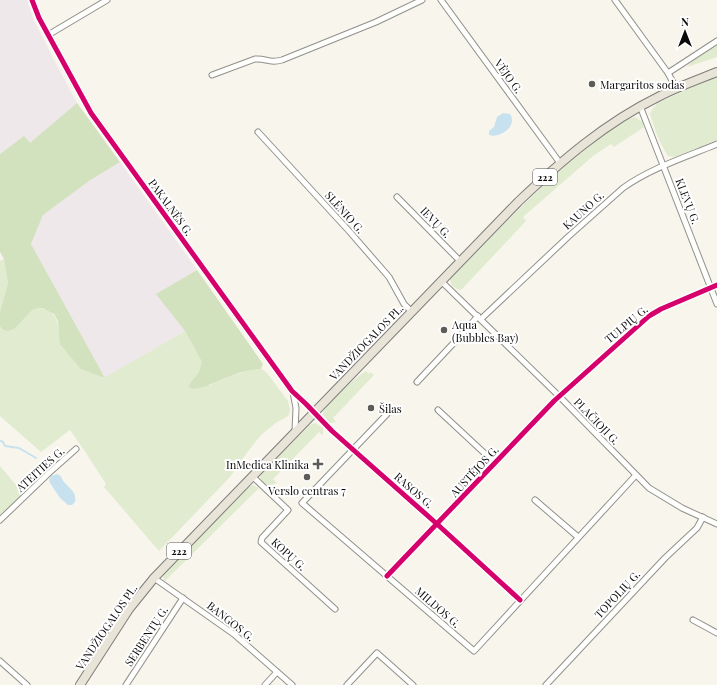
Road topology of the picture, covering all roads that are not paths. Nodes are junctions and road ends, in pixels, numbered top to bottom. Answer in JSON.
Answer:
{"nodes":[{"id":1,"x":32,"y":0,"type":"edge"},
{"id":2,"x":107,"y":0,"type":"edge"},
{"id":3,"x":422,"y":0,"type":"edge"},
{"id":4,"x":441,"y":0,"type":"edge"},
{"id":5,"x":615,"y":0,"type":"edge"},
{"id":6,"x":48,"y":35,"type":"junction"},
{"id":7,"x":717,"y":41,"type":"edge"},
{"id":8,"x":717,"y":72,"type":"edge"},
{"id":9,"x":668,"y":74,"type":"junction"},
{"id":10,"x":212,"y":75,"type":"dead end"},
{"id":11,"x":676,"y":88,"type":"junction"},
{"id":12,"x":640,"y":106,"type":"junction"},
{"id":13,"x":258,"y":132,"type":"dead end"},
{"id":14,"x":717,"y":144,"type":"edge"},
{"id":15,"x":560,"y":163,"type":"junction"},
{"id":16,"x":665,"y":166,"type":"junction"},
{"id":17,"x":397,"y":197,"type":"dead end"},
{"id":18,"x":460,"y":261,"type":"junction"},
{"id":19,"x":441,"y":281,"type":"junction"},
{"id":20,"x":717,"y":285,"type":"edge"},
{"id":21,"x":711,"y":288,"type":"junction"},
{"id":22,"x":717,"y":304,"type":"edge"},
{"id":23,"x":411,"y":311,"type":"junction"},
{"id":24,"x":480,"y":318,"type":"junction"},
{"id":25,"x":417,"y":382,"type":"dead end"},
{"id":26,"x":292,"y":391,"type":"junction"},
{"id":27,"x":560,"y":397,"type":"junction"},
{"id":28,"x":438,"y":410,"type":"dead end"},
{"id":29,"x":313,"y":412,"type":"junction"},
{"id":30,"x":387,"y":414,"type":"dead end"},
{"id":31,"x":295,"y":432,"type":"junction"},
{"id":32,"x":76,"y":449,"type":"dead end"},
{"id":33,"x":352,"y":450,"type":"junction"},
{"id":34,"x":496,"y":463,"type":"junction"},
{"id":35,"x":636,"y":475,"type":"junction"},
{"id":36,"x":252,"y":476,"type":"junction"},
{"id":37,"x":535,"y":500,"type":"dead end"},
{"id":38,"x":703,"y":517,"type":"junction"},
{"id":39,"x":0,"y":520,"type":"edge"},
{"id":40,"x":438,"y":524,"type":"junction"},
{"id":41,"x":717,"y":524,"type":"edge"},
{"id":42,"x":578,"y":537,"type":"junction"},
{"id":43,"x":387,"y":576,"type":"junction"},
{"id":44,"x":154,"y":578,"type":"junction"},
{"id":45,"x":183,"y":598,"type":"junction"},
{"id":46,"x":520,"y":600,"type":"junction"},
{"id":47,"x":335,"y":609,"type":"dead end"},
{"id":48,"x":693,"y":620,"type":"dead end"},
{"id":49,"x":717,"y":633,"type":"edge"},
{"id":50,"x":0,"y":661,"type":"edge"},
{"id":51,"x":277,"y":672,"type":"junction"},
{"id":52,"x":27,"y":685,"type":"edge"},
{"id":53,"x":80,"y":685,"type":"edge"},
{"id":54,"x":126,"y":685,"type":"edge"},
{"id":55,"x":265,"y":685,"type":"edge"},
{"id":56,"x":292,"y":685,"type":"edge"},
{"id":57,"x":347,"y":685,"type":"edge"},
{"id":58,"x":413,"y":685,"type":"edge"},
{"id":59,"x":546,"y":685,"type":"edge"}],
"edges":[{"from":1,"to":6,"type":"street","name":"PAKALNĖS G."},
{"from":2,"to":6,"type":"street"},
{"from":3,"to":10,"type":"street"},
{"from":4,"to":15,"type":"street","name":"VĖJO G."},
{"from":5,"to":9,"type":"street"},
{"from":6,"to":26,"type":"street","name":"PAKALNĖS G."},
{"from":7,"to":9,"type":"street"},
{"from":8,"to":11,"type":"main road","name":"VANDŽIOGALOS PL.","number":"222"},
{"from":9,"to":11,"type":"street"},
{"from":11,"to":12,"type":"main road","name":"VANDŽIOGALOS PL.","number":"222"},
{"from":12,"to":15,"type":"main road","name":"VANDŽIOGALOS PL.","number":"222"},
{"from":12,"to":16,"type":"street","name":"KLEVŲ G."},
{"from":13,"to":23,"type":"street","name":"SLĖNIO G."},
{"from":14,"to":16,"type":"street","name":"KAUNO G."},
{"from":15,"to":18,"type":"main road","name":"VANDŽIOGALOS PL.","number":"222"},
{"from":16,"to":21,"type":"street","name":"KLEVŲ G."},
{"from":16,"to":24,"type":"street","name":"KAUNO G."},
{"from":17,"to":18,"type":"street","name":"IEVŲ G."},
{"from":18,"to":19,"type":"main road","name":"VANDŽIOGALOS PL.","number":"222"},
{"from":19,"to":23,"type":"main road","name":"VANDŽIOGALOS PL.","number":"222"},
{"from":19,"to":24,"type":"street","name":"PLAČIOJI G."},
{"from":20,"to":21,"type":"street","name":"TULPIŲ G."},
{"from":21,"to":22,"type":"street","name":"KLEVŲ G."},
{"from":21,"to":27,"type":"street","name":"TULPIŲ G."},
{"from":23,"to":29,"type":"main road","name":"VANDŽIOGALOS PL.","number":"222"},
{"from":24,"to":25,"type":"street"},
{"from":24,"to":27,"type":"street","name":"PLAČIOJI G."},
{"from":26,"to":29,"type":"street","name":"PAKALNĖS G."},
{"from":26,"to":31,"type":"street"},
{"from":27,"to":34,"type":"street","name":"AUSTĖJOS G."},
{"from":27,"to":35,"type":"street","name":"PLAČIOJI G."},
{"from":28,"to":34,"type":"street"},
{"from":29,"to":31,"type":"main road","name":"VANDŽIOGALOS PL.","number":"222"},
{"from":29,"to":33,"type":"street","name":"RASOS G."},
{"from":30,"to":33,"type":"street","name":"MILDOS G."},
{"from":31,"to":36,"type":"main road","name":"VANDŽIOGALOS PL.","number":"222"},
{"from":32,"to":39,"type":"street","name":"ATEITIES G."},
{"from":33,"to":40,"type":"street","name":"RASOS G."},
{"from":33,"to":43,"type":"street","name":"MILDOS G."},
{"from":34,"to":40,"type":"street","name":"AUSTĖJOS G."},
{"from":35,"to":38,"type":"street","name":"PLAČIOJI G."},
{"from":35,"to":42,"type":"street","name":"MILDOS G."},
{"from":36,"to":44,"type":"main road","name":"VANDŽIOGALOS PL.","number":"222"},
{"from":36,"to":47,"type":"street","name":"KOPŲ G."},
{"from":37,"to":42,"type":"street"},
{"from":38,"to":41,"type":"street","name":"PLAČIOJI G."},
{"from":38,"to":59,"type":"street","name":"TOPOLIŲ G."},
{"from":40,"to":43,"type":"street","name":"AUSTĖJOS G."},
{"from":40,"to":46,"type":"street","name":"RASOS G."},
{"from":42,"to":46,"type":"street","name":"MILDOS G."},
{"from":43,"to":46,"type":"street","name":"MILDOS G."},
{"from":44,"to":45,"type":"street","name":"BANGOS G."},
{"from":44,"to":53,"type":"main road","name":"VANDŽIOGALOS PL.","number":"222"},
{"from":45,"to":51,"type":"street","name":"BANGOS G."},
{"from":45,"to":54,"type":"street","name":"SERBENTŲ G."},
{"from":48,"to":49,"type":"street"},
{"from":50,"to":52,"type":"street"},
{"from":51,"to":55,"type":"street"},
{"from":51,"to":56,"type":"street","name":"BANGOS G."},
{"from":57,"to":58,"type":"street"}]}
